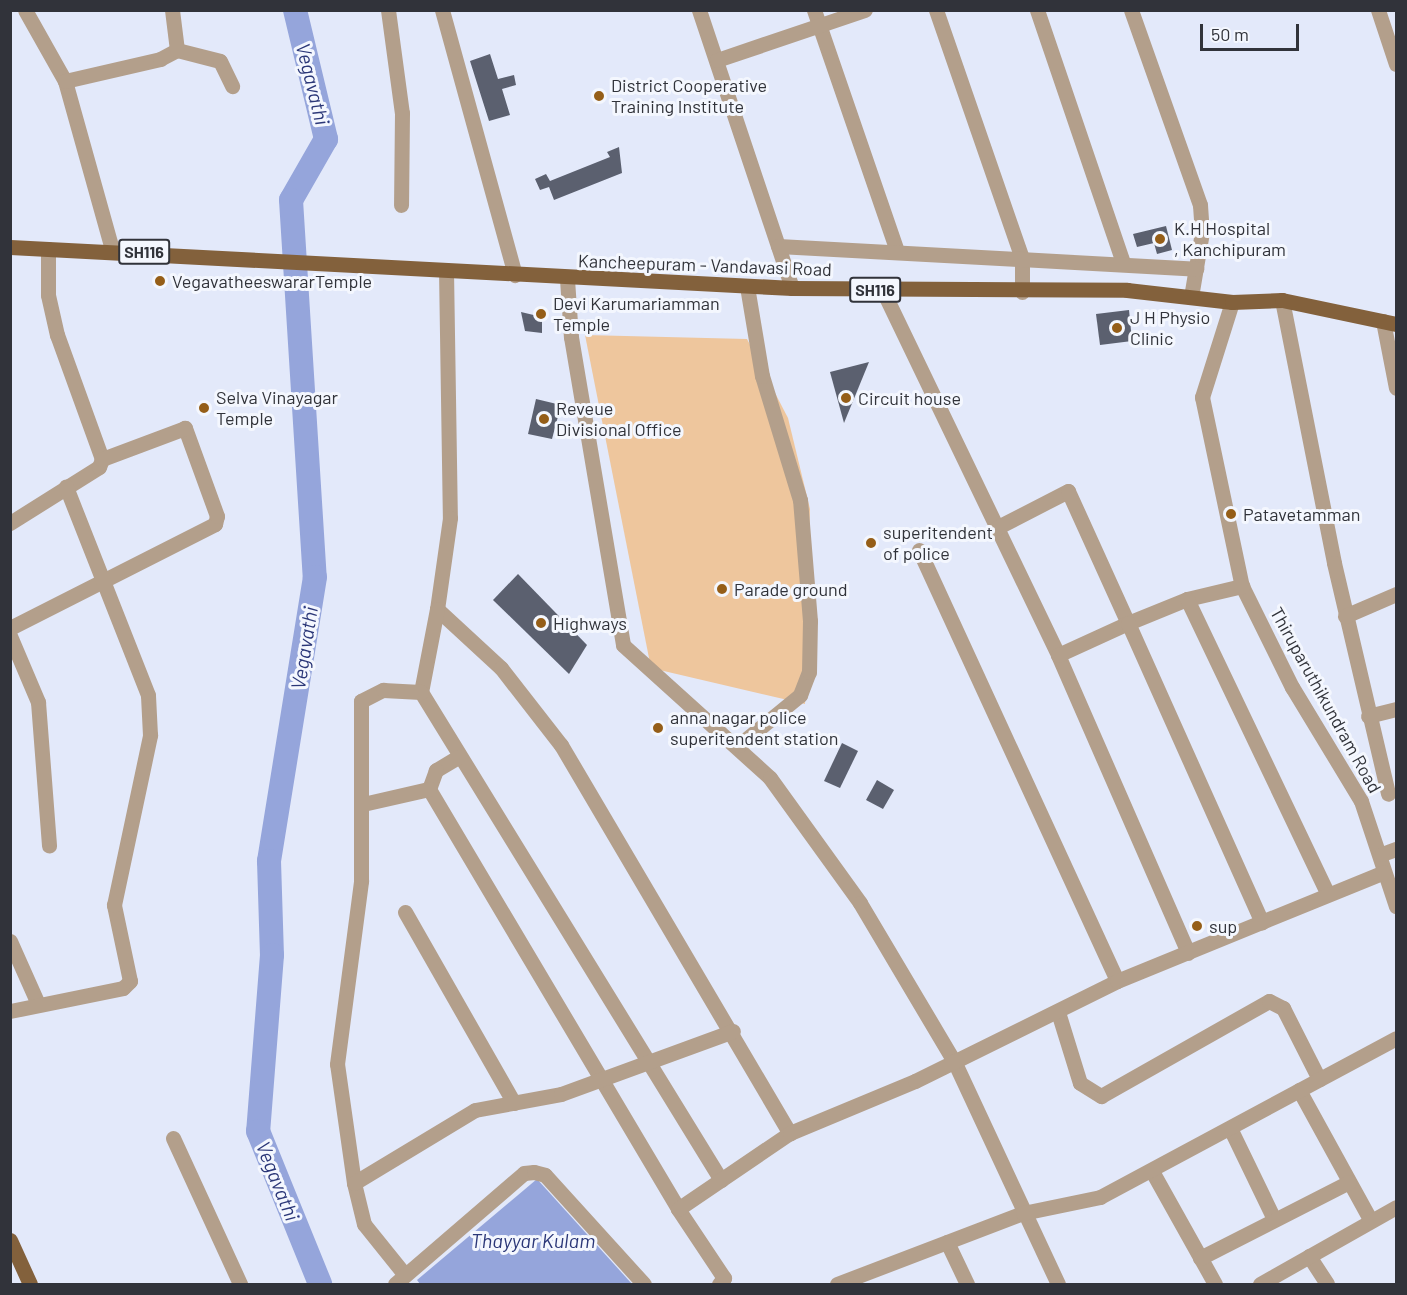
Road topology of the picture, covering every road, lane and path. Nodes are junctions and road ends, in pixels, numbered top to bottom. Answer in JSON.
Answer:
{"nodes":[{"id":1,"x":25,"y":10,"type":"edge"},
{"id":2,"x":172,"y":10,"type":"edge"},
{"id":3,"x":388,"y":10,"type":"edge"},
{"id":4,"x":442,"y":10,"type":"edge"},
{"id":5,"x":699,"y":10,"type":"edge"},
{"id":6,"x":814,"y":10,"type":"edge"},
{"id":7,"x":865,"y":10,"type":"edge"},
{"id":8,"x":936,"y":10,"type":"edge"},
{"id":9,"x":1037,"y":10,"type":"edge"},
{"id":10,"x":1131,"y":10,"type":"edge"},
{"id":11,"x":1378,"y":10,"type":"edge"},
{"id":12,"x":820,"y":26,"type":"junction"},
{"id":13,"x":177,"y":50,"type":"junction"},
{"id":14,"x":717,"y":60,"type":"junction"},
{"id":15,"x":1396,"y":64,"type":"edge"},
{"id":16,"x":65,"y":81,"type":"junction"},
{"id":17,"x":232,"y":86,"type":"dead end"},
{"id":18,"x":401,"y":205,"type":"dead end"},
{"id":19,"x":778,"y":246,"type":"junction"},
{"id":20,"x":10,"y":247,"type":"edge"},
{"id":21,"x":48,"y":249,"type":"junction"},
{"id":22,"x":112,"y":249,"type":"junction"},
{"id":23,"x":897,"y":251,"type":"junction"},
{"id":24,"x":1022,"y":258,"type":"junction"},
{"id":25,"x":1124,"y":263,"type":"junction"},
{"id":26,"x":1196,"y":269,"type":"junction"},
{"id":27,"x":446,"y":270,"type":"junction"},
{"id":28,"x":515,"y":275,"type":"junction"},
{"id":29,"x":567,"y":279,"type":"junction"},
{"id":30,"x":747,"y":286,"type":"junction"},
{"id":31,"x":792,"y":288,"type":"junction"},
{"id":32,"x":883,"y":291,"type":"junction"},
{"id":33,"x":1022,"y":292,"type":"junction"},
{"id":34,"x":1191,"y":297,"type":"junction"},
{"id":35,"x":1282,"y":300,"type":"junction"},
{"id":36,"x":1232,"y":302,"type":"junction"},
{"id":37,"x":1390,"y":323,"type":"edge"},
{"id":38,"x":1396,"y":388,"type":"edge"},
{"id":39,"x":102,"y":459,"type":"junction"},
{"id":40,"x":66,"y":487,"type":"junction"},
{"id":41,"x":10,"y":524,"type":"edge"},
{"id":42,"x":996,"y":528,"type":"junction"},
{"id":43,"x":919,"y":550,"type":"dead end"},
{"id":44,"x":104,"y":579,"type":"junction"},
{"id":45,"x":1242,"y":586,"type":"junction"},
{"id":46,"x":1396,"y":594,"type":"edge"},
{"id":47,"x":1187,"y":599,"type":"junction"},
{"id":48,"x":437,"y":609,"type":"junction"},
{"id":49,"x":1346,"y":615,"type":"junction"},
{"id":50,"x":1128,"y":623,"type":"junction"},
{"id":51,"x":10,"y":628,"type":"edge"},
{"id":52,"x":10,"y":636,"type":"edge"},
{"id":53,"x":1058,"y":655,"type":"junction"},
{"id":54,"x":421,"y":692,"type":"junction"},
{"id":55,"x":1396,"y":709,"type":"edge"},
{"id":56,"x":1368,"y":716,"type":"junction"},
{"id":57,"x":739,"y":744,"type":"junction"},
{"id":58,"x":458,"y":757,"type":"junction"},
{"id":59,"x":429,"y":789,"type":"junction"},
{"id":60,"x":1392,"y":793,"type":"edge"},
{"id":61,"x":1361,"y":801,"type":"junction"},
{"id":62,"x":363,"y":804,"type":"junction"},
{"id":63,"x":49,"y":846,"type":"dead end"},
{"id":64,"x":1389,"y":852,"type":"edge"},
{"id":65,"x":1384,"y":872,"type":"junction"},
{"id":66,"x":1327,"y":893,"type":"junction"},
{"id":67,"x":1396,"y":906,"type":"edge"},
{"id":68,"x":405,"y":912,"type":"dead end"},
{"id":69,"x":1262,"y":922,"type":"junction"},
{"id":70,"x":10,"y":941,"type":"edge"},
{"id":71,"x":1188,"y":953,"type":"junction"},
{"id":72,"x":1117,"y":981,"type":"junction"},
{"id":73,"x":38,"y":1004,"type":"junction"},
{"id":74,"x":10,"y":1011,"type":"edge"},
{"id":75,"x":1058,"y":1012,"type":"junction"},
{"id":76,"x":733,"y":1031,"type":"junction"},
{"id":77,"x":1396,"y":1038,"type":"edge"},
{"id":78,"x":954,"y":1061,"type":"junction"},
{"id":79,"x":647,"y":1066,"type":"junction"},
{"id":80,"x":1319,"y":1079,"type":"junction"},
{"id":81,"x":603,"y":1081,"type":"junction"},
{"id":82,"x":1299,"y":1090,"type":"junction"},
{"id":83,"x":514,"y":1103,"type":"junction"},
{"id":84,"x":1230,"y":1128,"type":"junction"},
{"id":85,"x":790,"y":1132,"type":"junction"},
{"id":86,"x":173,"y":1138,"type":"dead end"},
{"id":87,"x":1153,"y":1173,"type":"junction"},
{"id":88,"x":721,"y":1180,"type":"junction"},
{"id":89,"x":1349,"y":1182,"type":"junction"},
{"id":90,"x":354,"y":1183,"type":"junction"},
{"id":91,"x":1396,"y":1207,"type":"edge"},
{"id":92,"x":678,"y":1209,"type":"junction"},
{"id":93,"x":1023,"y":1213,"type":"junction"},
{"id":94,"x":1274,"y":1219,"type":"junction"},
{"id":95,"x":1371,"y":1221,"type":"junction"},
{"id":96,"x":10,"y":1240,"type":"edge"},
{"id":97,"x":947,"y":1242,"type":"junction"},
{"id":98,"x":1309,"y":1256,"type":"junction"},
{"id":99,"x":1200,"y":1258,"type":"junction"},
{"id":100,"x":400,"y":1280,"type":"edge"},
{"id":101,"x":862,"y":1280,"type":"edge"},
{"id":102,"x":30,"y":1284,"type":"edge"},
{"id":103,"x":240,"y":1284,"type":"edge"},
{"id":104,"x":644,"y":1284,"type":"edge"},
{"id":105,"x":719,"y":1284,"type":"edge"},
{"id":106,"x":837,"y":1284,"type":"edge"},
{"id":107,"x":967,"y":1284,"type":"edge"},
{"id":108,"x":1058,"y":1284,"type":"edge"},
{"id":109,"x":1215,"y":1284,"type":"edge"},
{"id":110,"x":1260,"y":1284,"type":"edge"},
{"id":111,"x":1327,"y":1284,"type":"edge"}],
"edges":[{"from":1,"to":16,"type":"street"},
{"from":2,"to":13,"type":"street"},
{"from":3,"to":18,"type":"street"},
{"from":4,"to":28,"type":"street"},
{"from":5,"to":14,"type":"street"},
{"from":6,"to":12,"type":"street"},
{"from":7,"to":12,"type":"street"},
{"from":8,"to":24,"type":"street"},
{"from":9,"to":25,"type":"street"},
{"from":10,"to":26,"type":"street"},
{"from":11,"to":15,"type":"street"},
{"from":12,"to":14,"type":"street"},
{"from":12,"to":23,"type":"street"},
{"from":13,"to":16,"type":"street"},
{"from":13,"to":17,"type":"street"},
{"from":14,"to":19,"type":"street"},
{"from":16,"to":22,"type":"street"},
{"from":19,"to":23,"type":"street"},
{"from":19,"to":31,"type":"street"},
{"from":20,"to":21,"type":"main road","name":"Kancheepuram - Vandavasi Road","number":"SH116"},
{"from":21,"to":22,"type":"main road","name":"Kancheepuram - Vandavasi Road","number":"SH116"},
{"from":21,"to":39,"type":"street"},
{"from":22,"to":27,"type":"main road","name":"Kancheepuram - Vandavasi Road","number":"SH116"},
{"from":23,"to":24,"type":"street"},
{"from":24,"to":25,"type":"street"},
{"from":24,"to":33,"type":"street"},
{"from":25,"to":26,"type":"street"},
{"from":26,"to":34,"type":"street"},
{"from":27,"to":28,"type":"main road","name":"Kancheepuram - Vandavasi Road","number":"SH116"},
{"from":27,"to":48,"type":"street"},
{"from":28,"to":29,"type":"main road","name":"Kancheepuram - Vandavasi Road","number":"SH116"},
{"from":29,"to":30,"type":"main road","name":"Kancheepuram - Vandavasi Road","number":"SH116"},
{"from":29,"to":57,"type":"street"},
{"from":30,"to":31,"type":"main road","name":"Kancheepuram - Vandavasi Road","number":"SH116"},
{"from":30,"to":57,"type":"street"},
{"from":31,"to":32,"type":"main road","name":"Kancheepuram - Vandavasi Road","number":"SH116"},
{"from":32,"to":33,"type":"main road","name":"Kancheepuram - Vandavasi Road","number":"SH116"},
{"from":32,"to":42,"type":"street"},
{"from":33,"to":34,"type":"main road","name":"Kancheepuram - Vandavasi Road","number":"SH116"},
{"from":34,"to":36,"type":"main road","name":"Kancheepuram - Vandavasi Road","number":"SH116"},
{"from":35,"to":36,"type":"main road","name":"Kancheepuram - Vandavasi Road","number":"SH116"},
{"from":35,"to":37,"type":"main road","name":"Kancheepuram - Vandavasi Road","number":"SH116"},
{"from":35,"to":49,"type":"street"},
{"from":36,"to":45,"type":"street","name":"Thiruparuthikundram Road"},
{"from":37,"to":38,"type":"street"},
{"from":39,"to":40,"type":"street"},
{"from":39,"to":44,"type":"street"},
{"from":40,"to":41,"type":"street"},
{"from":40,"to":44,"type":"street"},
{"from":42,"to":50,"type":"street"},
{"from":42,"to":53,"type":"street"},
{"from":43,"to":72,"type":"street"},
{"from":44,"to":51,"type":"street"},
{"from":44,"to":73,"type":"street"},
{"from":45,"to":47,"type":"street"},
{"from":45,"to":61,"type":"street","name":"Thiruparuthikundram Road"},
{"from":46,"to":49,"type":"street"},
{"from":47,"to":50,"type":"street"},
{"from":47,"to":66,"type":"street"},
{"from":48,"to":54,"type":"street"},
{"from":48,"to":76,"type":"street"},
{"from":49,"to":56,"type":"street"},
{"from":50,"to":53,"type":"street"},
{"from":50,"to":69,"type":"street"},
{"from":52,"to":63,"type":"street"},
{"from":53,"to":71,"type":"street"},
{"from":54,"to":58,"type":"street"},
{"from":54,"to":62,"type":"street"},
{"from":55,"to":56,"type":"street"},
{"from":56,"to":60,"type":"street"},
{"from":57,"to":78,"type":"street"},
{"from":58,"to":59,"type":"street"},
{"from":58,"to":79,"type":"street"},
{"from":59,"to":62,"type":"street"},
{"from":59,"to":81,"type":"street"},
{"from":60,"to":61,"type":"street"},
{"from":61,"to":64,"type":"street","name":"Thiruparuthikundram Road"},
{"from":62,"to":90,"type":"street"},
{"from":64,"to":65,"type":"street","name":"Thiruparuthikundram Road"},
{"from":65,"to":66,"type":"street"},
{"from":65,"to":67,"type":"street","name":"Thiruparuthikundram Road"},
{"from":66,"to":69,"type":"street"},
{"from":68,"to":83,"type":"street"},
{"from":69,"to":71,"type":"street"},
{"from":70,"to":73,"type":"street"},
{"from":71,"to":72,"type":"street"},
{"from":72,"to":75,"type":"street"},
{"from":73,"to":74,"type":"street"},
{"from":75,"to":78,"type":"street"},
{"from":75,"to":80,"type":"street"},
{"from":76,"to":79,"type":"street"},
{"from":76,"to":85,"type":"street"},
{"from":77,"to":80,"type":"street"},
{"from":78,"to":85,"type":"street"},
{"from":78,"to":93,"type":"street"},
{"from":79,"to":81,"type":"street"},
{"from":79,"to":88,"type":"street"},
{"from":80,"to":82,"type":"street"},
{"from":81,"to":83,"type":"street"},
{"from":81,"to":92,"type":"street"},
{"from":82,"to":84,"type":"street"},
{"from":82,"to":89,"type":"street"},
{"from":83,"to":90,"type":"street"},
{"from":84,"to":87,"type":"street"},
{"from":84,"to":94,"type":"street"},
{"from":85,"to":88,"type":"street"},
{"from":86,"to":103,"type":"street"},
{"from":87,"to":93,"type":"street"},
{"from":87,"to":99,"type":"street"},
{"from":88,"to":92,"type":"street"},
{"from":89,"to":94,"type":"street"},
{"from":89,"to":95,"type":"street"},
{"from":90,"to":100,"type":"street"},
{"from":91,"to":95,"type":"street"},
{"from":92,"to":105,"type":"street"},
{"from":93,"to":97,"type":"street"},
{"from":93,"to":108,"type":"street"},
{"from":94,"to":99,"type":"street"},
{"from":95,"to":98,"type":"street"},
{"from":96,"to":102,"type":"main road"},
{"from":97,"to":101,"type":"street"},
{"from":97,"to":107,"type":"street"},
{"from":98,"to":110,"type":"street"},
{"from":98,"to":111,"type":"street"},
{"from":99,"to":109,"type":"street"},
{"from":100,"to":104,"type":"street"},
{"from":101,"to":106,"type":"street"}]}
